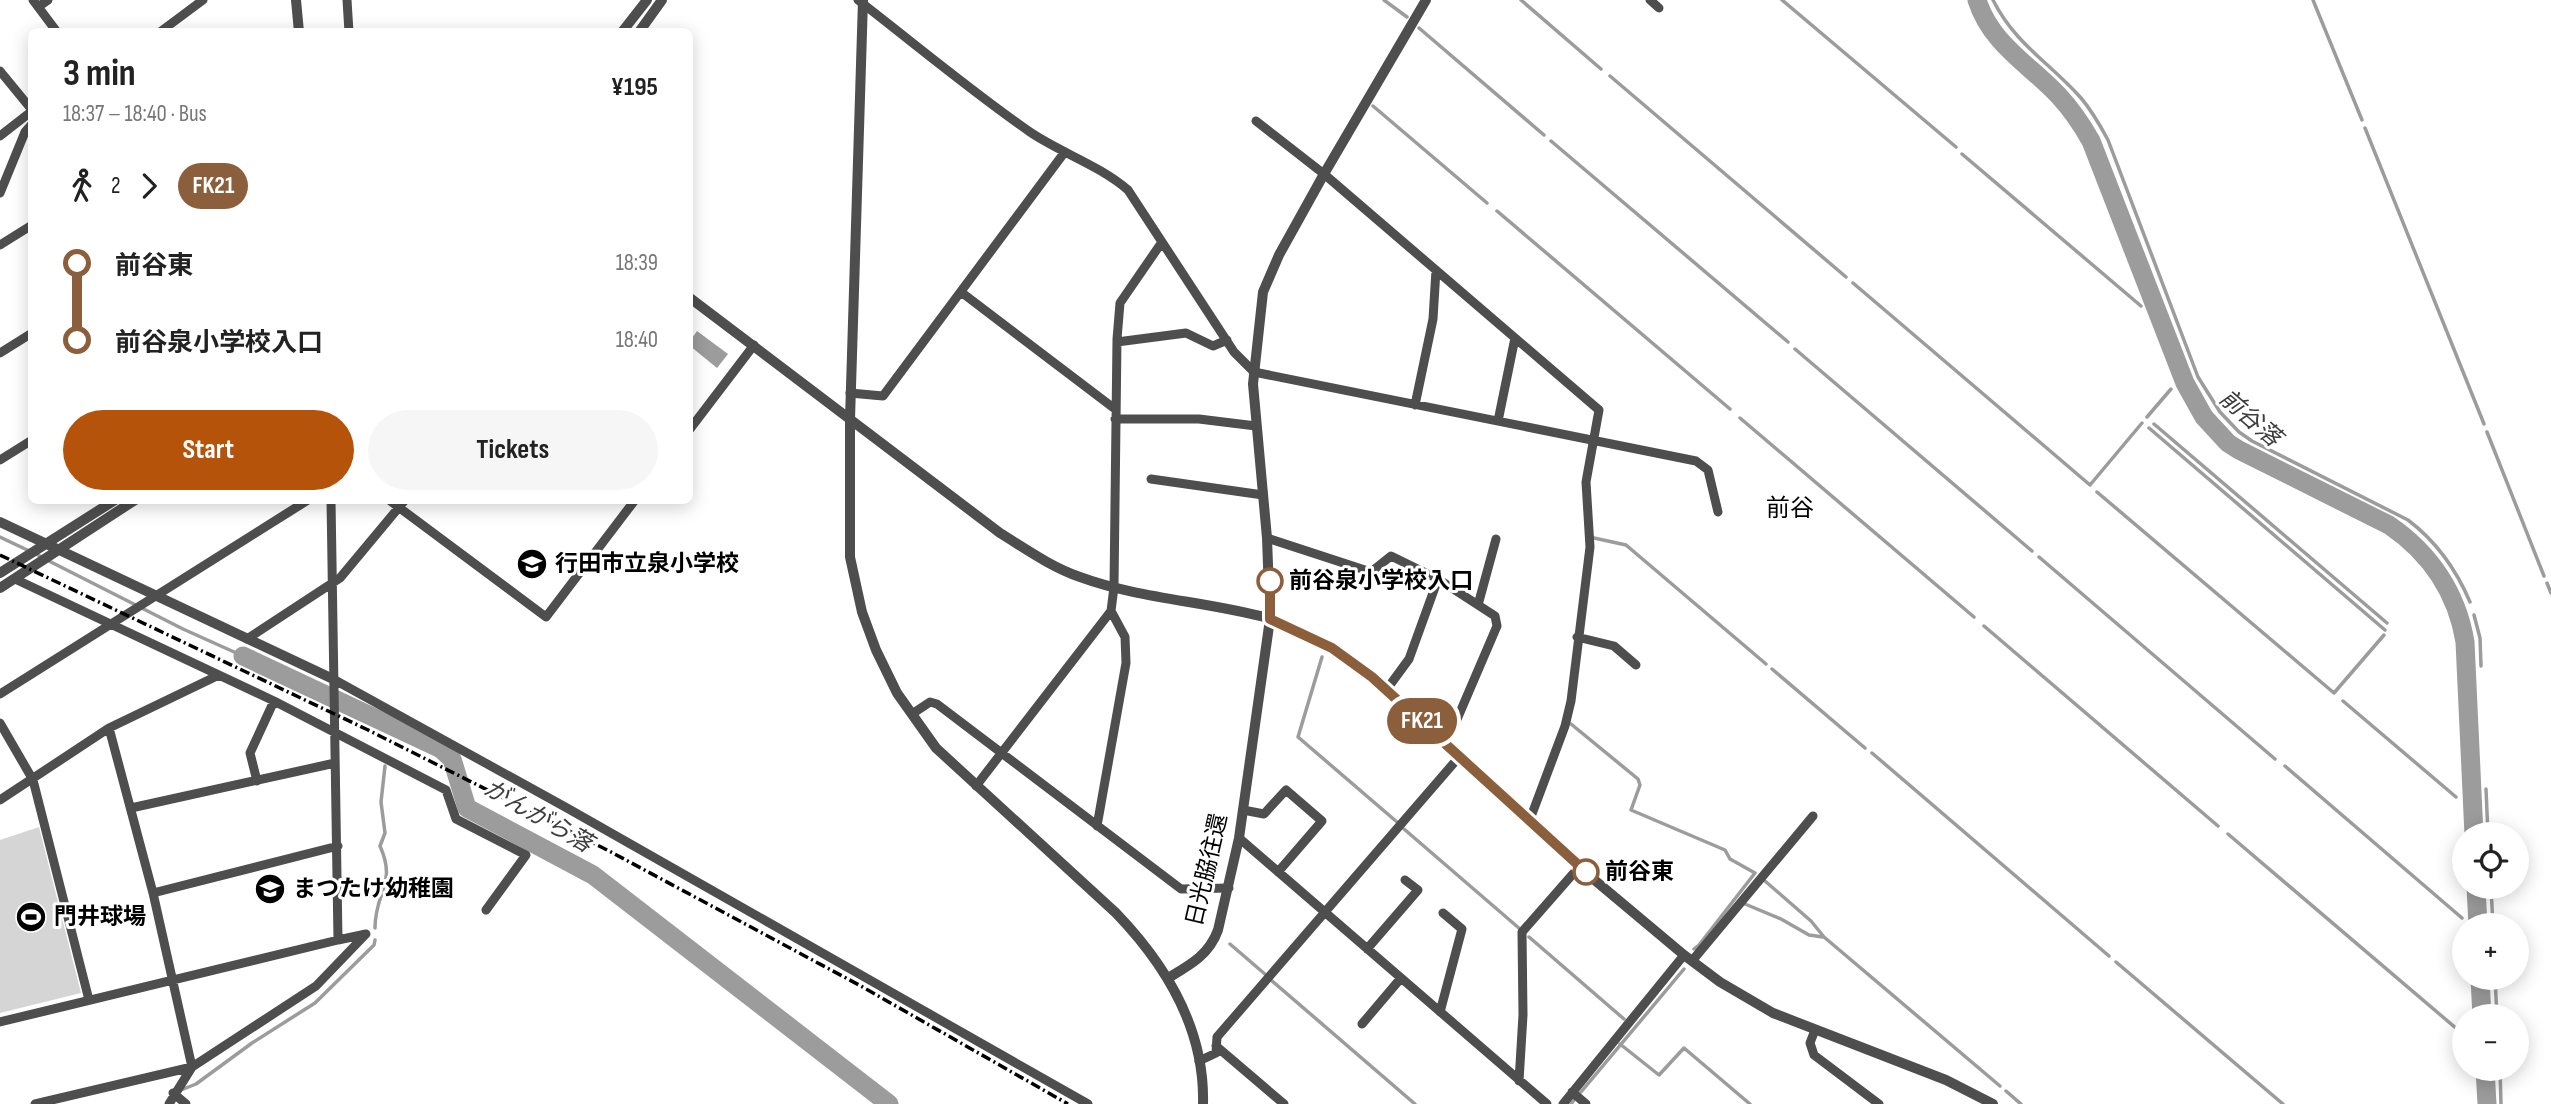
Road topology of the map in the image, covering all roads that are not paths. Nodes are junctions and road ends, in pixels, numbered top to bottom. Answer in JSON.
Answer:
{"nodes":[{"id":1,"x":48,"y":0,"type":"edge"},
{"id":2,"x":203,"y":0,"type":"edge"},
{"id":3,"x":296,"y":0,"type":"edge"},
{"id":4,"x":347,"y":0,"type":"edge"},
{"id":5,"x":647,"y":0,"type":"edge"},
{"id":6,"x":662,"y":0,"type":"edge"},
{"id":7,"x":1426,"y":0,"type":"edge"},
{"id":8,"x":1650,"y":0,"type":"edge"},
{"id":9,"x":861,"y":1,"type":"edge"},
{"id":10,"x":36,"y":4,"type":"edge"},
{"id":11,"x":1659,"y":8,"type":"dead end"},
{"id":12,"x":54,"y":28,"type":"edge"},
{"id":13,"x":165,"y":28,"type":"edge"},
{"id":14,"x":299,"y":28,"type":"edge"},
{"id":15,"x":349,"y":28,"type":"edge"},
{"id":16,"x":625,"y":28,"type":"edge"},
{"id":17,"x":642,"y":28,"type":"edge"},
{"id":18,"x":0,"y":71,"type":"edge"},
{"id":19,"x":28,"y":106,"type":"edge"},
{"id":20,"x":28,"y":114,"type":"edge"},
{"id":21,"x":1256,"y":121,"type":"dead end"},
{"id":22,"x":28,"y":129,"type":"edge"},
{"id":23,"x":0,"y":136,"type":"edge"},
{"id":24,"x":1064,"y":153,"type":"junction"},
{"id":25,"x":1324,"y":174,"type":"junction"},
{"id":26,"x":0,"y":193,"type":"edge"},
{"id":27,"x":28,"y":228,"type":"edge"},
{"id":28,"x":1162,"y":242,"type":"junction"},
{"id":29,"x":0,"y":245,"type":"edge"},
{"id":30,"x":1436,"y":270,"type":"junction"},
{"id":31,"x":961,"y":292,"type":"junction"},
{"id":32,"x":693,"y":300,"type":"edge"},
{"id":33,"x":28,"y":336,"type":"edge"},
{"id":34,"x":1515,"y":338,"type":"junction"},
{"id":35,"x":1227,"y":340,"type":"junction"},
{"id":36,"x":1116,"y":342,"type":"junction"},
{"id":37,"x":754,"y":345,"type":"junction"},
{"id":38,"x":0,"y":353,"type":"edge"},
{"id":39,"x":1254,"y":372,"type":"junction"},
{"id":40,"x":850,"y":393,"type":"junction"},
{"id":41,"x":1415,"y":405,"type":"junction"},
{"id":42,"x":1115,"y":414,"type":"junction"},
{"id":43,"x":850,"y":419,"type":"junction"},
{"id":44,"x":1498,"y":421,"type":"junction"},
{"id":45,"x":693,"y":425,"type":"edge"},
{"id":46,"x":1256,"y":426,"type":"junction"},
{"id":47,"x":1594,"y":440,"type":"junction"},
{"id":48,"x":28,"y":442,"type":"edge"},
{"id":49,"x":0,"y":460,"type":"edge"},
{"id":50,"x":1151,"y":479,"type":"dead end"},
{"id":51,"x":1263,"y":495,"type":"junction"},
{"id":52,"x":110,"y":504,"type":"edge"},
{"id":53,"x":128,"y":504,"type":"edge"},
{"id":54,"x":302,"y":504,"type":"edge"},
{"id":55,"x":331,"y":504,"type":"edge"},
{"id":56,"x":632,"y":504,"type":"edge"},
{"id":57,"x":402,"y":505,"type":"edge"},
{"id":58,"x":1718,"y":512,"type":"dead end"},
{"id":59,"x":0,"y":522,"type":"edge"},
{"id":60,"x":1267,"y":538,"type":"junction"},
{"id":61,"x":1496,"y":539,"type":"dead end"},
{"id":62,"x":49,"y":550,"type":"junction"},
{"id":63,"x":0,"y":572,"type":"edge"},
{"id":64,"x":15,"y":579,"type":"junction"},
{"id":65,"x":1438,"y":579,"type":"junction"},
{"id":66,"x":333,"y":583,"type":"junction"},
{"id":67,"x":1114,"y":587,"type":"junction"},
{"id":68,"x":0,"y":589,"type":"edge"},
{"id":69,"x":157,"y":596,"type":"junction"},
{"id":70,"x":1478,"y":605,"type":"junction"},
{"id":71,"x":1111,"y":611,"type":"junction"},
{"id":72,"x":1270,"y":619,"type":"junction"},
{"id":73,"x":111,"y":623,"type":"junction"},
{"id":74,"x":1577,"y":637,"type":"junction"},
{"id":75,"x":247,"y":639,"type":"junction"},
{"id":76,"x":1636,"y":665,"type":"dead end"},
{"id":77,"x":219,"y":675,"type":"junction"},
{"id":78,"x":333,"y":679,"type":"junction"},
{"id":79,"x":1387,"y":689,"type":"junction"},
{"id":80,"x":0,"y":694,"type":"edge"},
{"id":81,"x":274,"y":701,"type":"junction"},
{"id":82,"x":912,"y":714,"type":"junction"},
{"id":83,"x":0,"y":723,"type":"edge"},
{"id":84,"x":109,"y":728,"type":"junction"},
{"id":85,"x":335,"y":733,"type":"junction"},
{"id":86,"x":1446,"y":745,"type":"junction"},
{"id":87,"x":1002,"y":753,"type":"junction"},
{"id":88,"x":1460,"y":757,"type":"junction"},
{"id":89,"x":335,"y":763,"type":"junction"},
{"id":90,"x":33,"y":780,"type":"junction"},
{"id":91,"x":257,"y":780,"type":"junction"},
{"id":92,"x":976,"y":786,"type":"junction"},
{"id":93,"x":0,"y":800,"type":"edge"},
{"id":94,"x":131,"y":808,"type":"junction"},
{"id":95,"x":1242,"y":810,"type":"junction"},
{"id":96,"x":1813,"y":816,"type":"dead end"},
{"id":97,"x":1529,"y":822,"type":"junction"},
{"id":98,"x":1097,"y":826,"type":"junction"},
{"id":99,"x":1239,"y":838,"type":"junction"},
{"id":100,"x":338,"y":846,"type":"junction"},
{"id":101,"x":1579,"y":867,"type":"junction"},
{"id":102,"x":1278,"y":872,"type":"junction"},
{"id":103,"x":1405,"y":880,"type":"dead end"},
{"id":104,"x":1229,"y":888,"type":"junction"},
{"id":105,"x":153,"y":893,"type":"junction"},
{"id":106,"x":486,"y":910,"type":"dead end"},
{"id":107,"x":1325,"y":912,"type":"junction"},
{"id":108,"x":1443,"y":913,"type":"dead end"},
{"id":109,"x":338,"y":940,"type":"junction"},
{"id":110,"x":1367,"y":949,"type":"junction"},
{"id":111,"x":1688,"y":958,"type":"junction"},
{"id":112,"x":1168,"y":978,"type":"junction"},
{"id":113,"x":1401,"y":978,"type":"junction"},
{"id":114,"x":172,"y":981,"type":"junction"},
{"id":115,"x":89,"y":1000,"type":"junction"},
{"id":116,"x":1440,"y":1012,"type":"junction"},
{"id":117,"x":0,"y":1022,"type":"edge"},
{"id":118,"x":1362,"y":1024,"type":"dead end"},
{"id":119,"x":1815,"y":1030,"type":"junction"},
{"id":120,"x":1216,"y":1046,"type":"junction"},
{"id":121,"x":1199,"y":1061,"type":"junction"},
{"id":122,"x":192,"y":1067,"type":"junction"},
{"id":123,"x":1519,"y":1081,"type":"junction"},
{"id":124,"x":1572,"y":1092,"type":"junction"},
{"id":125,"x":173,"y":1093,"type":"junction"},
{"id":126,"x":35,"y":1104,"type":"edge"},
{"id":127,"x":169,"y":1104,"type":"edge"},
{"id":128,"x":186,"y":1104,"type":"edge"},
{"id":129,"x":1088,"y":1104,"type":"edge"},
{"id":130,"x":1203,"y":1104,"type":"edge"},
{"id":131,"x":1284,"y":1104,"type":"edge"},
{"id":132,"x":1547,"y":1104,"type":"edge"},
{"id":133,"x":1563,"y":1104,"type":"edge"},
{"id":134,"x":1586,"y":1104,"type":"edge"},
{"id":135,"x":1880,"y":1104,"type":"edge"},
{"id":136,"x":1993,"y":1104,"type":"edge"}],
"edges":[{"from":1,"to":10,"type":"street"},
{"from":2,"to":13,"type":"street"},
{"from":3,"to":14,"type":"street"},
{"from":4,"to":15,"type":"street"},
{"from":5,"to":16,"type":"street"},
{"from":6,"to":17,"type":"street"},
{"from":7,"to":25,"type":"street","name":"日光脇往還"},
{"from":8,"to":11,"type":"street"},
{"from":9,"to":24,"type":"street"},
{"from":9,"to":40,"type":"street"},
{"from":10,"to":12,"type":"street"},
{"from":18,"to":19,"type":"street"},
{"from":20,"to":23,"type":"street"},
{"from":21,"to":25,"type":"street"},
{"from":22,"to":26,"type":"street"},
{"from":24,"to":28,"type":"street"},
{"from":24,"to":31,"type":"street"},
{"from":25,"to":30,"type":"street"},
{"from":25,"to":39,"type":"street","name":"日光脇往還"},
{"from":27,"to":29,"type":"street"},
{"from":28,"to":35,"type":"street"},
{"from":28,"to":36,"type":"street"},
{"from":30,"to":34,"type":"street"},
{"from":30,"to":41,"type":"street"},
{"from":31,"to":40,"type":"street"},
{"from":31,"to":42,"type":"street"},
{"from":32,"to":37,"type":"street"},
{"from":33,"to":38,"type":"street"},
{"from":34,"to":44,"type":"street"},
{"from":34,"to":47,"type":"street"},
{"from":35,"to":36,"type":"street"},
{"from":35,"to":39,"type":"street"},
{"from":36,"to":42,"type":"street"},
{"from":37,"to":43,"type":"street"},
{"from":37,"to":45,"type":"street"},
{"from":39,"to":41,"type":"street"},
{"from":39,"to":46,"type":"street","name":"日光脇往還"},
{"from":40,"to":43,"type":"street"},
{"from":41,"to":44,"type":"street"},
{"from":42,"to":46,"type":"street"},
{"from":42,"to":67,"type":"street"},
{"from":43,"to":67,"type":"street"},
{"from":43,"to":82,"type":"street"},
{"from":44,"to":47,"type":"street"},
{"from":46,"to":51,"type":"street","name":"日光脇往還"},
{"from":47,"to":58,"type":"street"},
{"from":47,"to":74,"type":"street"},
{"from":48,"to":49,"type":"street"},
{"from":50,"to":51,"type":"street"},
{"from":51,"to":60,"type":"street","name":"日光脇往還"},
{"from":52,"to":62,"type":"street"},
{"from":53,"to":62,"type":"street"},
{"from":54,"to":69,"type":"street"},
{"from":55,"to":66,"type":"street"},
{"from":56,"to":57,"type":"street"},
{"from":57,"to":66,"type":"street"},
{"from":59,"to":62,"type":"street"},
{"from":60,"to":65,"type":"street"},
{"from":60,"to":72,"type":"street","name":"日光脇往還"},
{"from":61,"to":70,"type":"street"},
{"from":62,"to":63,"type":"street"},
{"from":62,"to":64,"type":"street"},
{"from":62,"to":69,"type":"street"},
{"from":64,"to":68,"type":"street"},
{"from":64,"to":73,"type":"street"},
{"from":65,"to":70,"type":"street"},
{"from":65,"to":79,"type":"street"},
{"from":66,"to":75,"type":"street"},
{"from":66,"to":78,"type":"street"},
{"from":67,"to":71,"type":"street"},
{"from":67,"to":72,"type":"street"},
{"from":69,"to":73,"type":"street"},
{"from":69,"to":75,"type":"street"},
{"from":70,"to":86,"type":"street"},
{"from":71,"to":87,"type":"street"},
{"from":71,"to":98,"type":"street"},
{"from":72,"to":79,"type":"street"},
{"from":72,"to":95,"type":"street","name":"日光脇往還"},
{"from":73,"to":77,"type":"street"},
{"from":73,"to":80,"type":"street"},
{"from":74,"to":76,"type":"street"},
{"from":74,"to":97,"type":"street"},
{"from":75,"to":78,"type":"street"},
{"from":77,"to":81,"type":"street"},
{"from":77,"to":84,"type":"street"},
{"from":78,"to":85,"type":"street"},
{"from":78,"to":129,"type":"street"},
{"from":79,"to":86,"type":"street"},
{"from":81,"to":85,"type":"street"},
{"from":81,"to":91,"type":"street"},
{"from":82,"to":87,"type":"street"},
{"from":82,"to":92,"type":"street"},
{"from":83,"to":90,"type":"street"},
{"from":84,"to":90,"type":"street"},
{"from":84,"to":94,"type":"street"},
{"from":85,"to":89,"type":"street"},
{"from":85,"to":106,"type":"street"},
{"from":86,"to":88,"type":"street"},
{"from":87,"to":92,"type":"street"},
{"from":87,"to":98,"type":"street"},
{"from":88,"to":97,"type":"street"},
{"from":88,"to":107,"type":"street"},
{"from":89,"to":91,"type":"street"},
{"from":89,"to":100,"type":"street"},
{"from":90,"to":93,"type":"street"},
{"from":90,"to":115,"type":"street"},
{"from":91,"to":94,"type":"street"},
{"from":92,"to":112,"type":"street"},
{"from":94,"to":105,"type":"street"},
{"from":95,"to":99,"type":"street","name":"日光脇往還"},
{"from":95,"to":102,"type":"street"},
{"from":96,"to":111,"type":"street"},
{"from":97,"to":101,"type":"street"},
{"from":98,"to":104,"type":"street"},
{"from":99,"to":102,"type":"street"},
{"from":99,"to":104,"type":"street","name":"日光脇往還"},
{"from":100,"to":105,"type":"street"},
{"from":100,"to":109,"type":"street"},
{"from":101,"to":111,"type":"street"},
{"from":101,"to":123,"type":"street"},
{"from":102,"to":107,"type":"street"},
{"from":103,"to":110,"type":"street"},
{"from":104,"to":112,"type":"street","name":"日光脇往還"},
{"from":105,"to":114,"type":"street"},
{"from":107,"to":110,"type":"street"},
{"from":107,"to":120,"type":"street"},
{"from":108,"to":116,"type":"street"},
{"from":109,"to":114,"type":"street"},
{"from":109,"to":122,"type":"street"},
{"from":110,"to":113,"type":"street"},
{"from":111,"to":119,"type":"street"},
{"from":111,"to":124,"type":"street"},
{"from":112,"to":121,"type":"street"},
{"from":113,"to":116,"type":"street"},
{"from":113,"to":118,"type":"street"},
{"from":114,"to":115,"type":"street"},
{"from":114,"to":122,"type":"street"},
{"from":115,"to":117,"type":"street"},
{"from":116,"to":123,"type":"street"},
{"from":119,"to":135,"type":"street"},
{"from":119,"to":136,"type":"street"},
{"from":120,"to":121,"type":"street"},
{"from":120,"to":131,"type":"street"},
{"from":121,"to":130,"type":"street"},
{"from":122,"to":125,"type":"street"},
{"from":122,"to":126,"type":"street"},
{"from":123,"to":132,"type":"street"},
{"from":124,"to":133,"type":"street"},
{"from":124,"to":134,"type":"street"},
{"from":125,"to":127,"type":"street"},
{"from":125,"to":128,"type":"street"}]}
